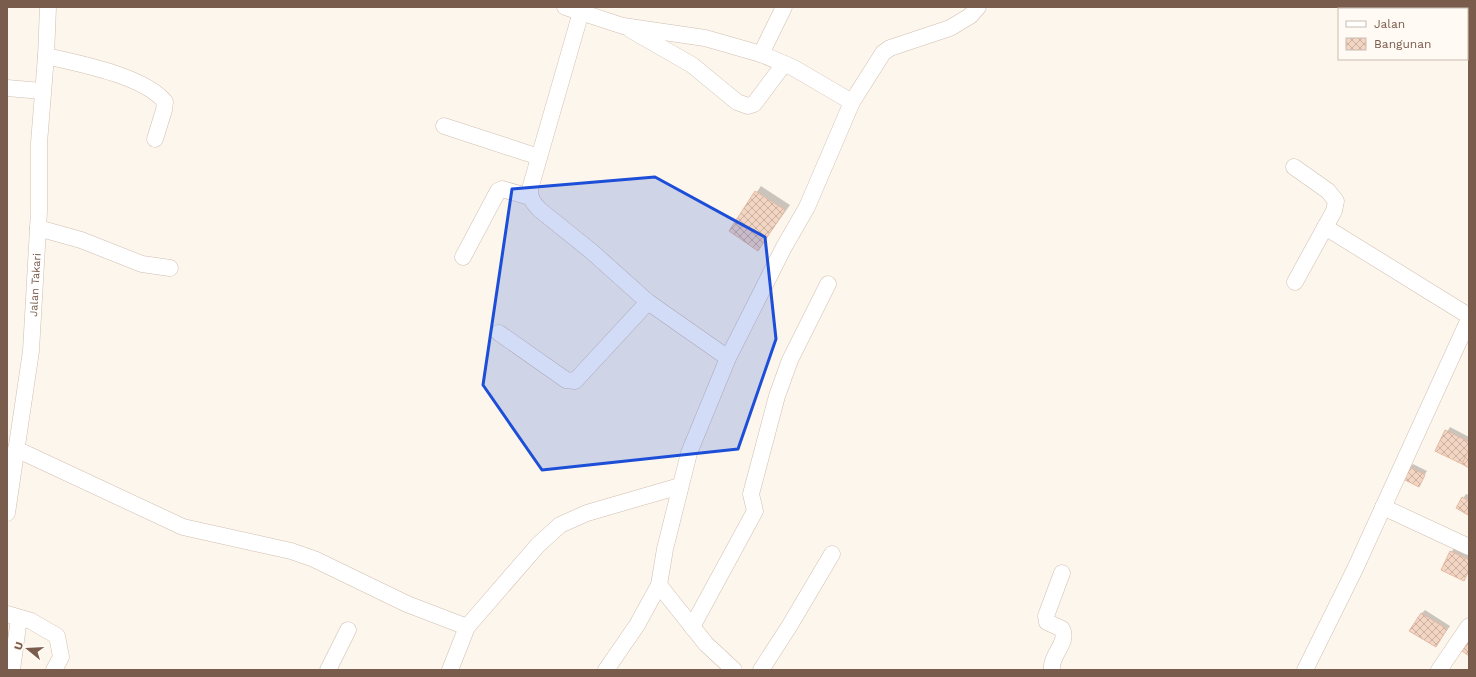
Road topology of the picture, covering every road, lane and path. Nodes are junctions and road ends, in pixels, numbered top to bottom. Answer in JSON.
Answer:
{"nodes":[{"id":1,"x":48,"y":7,"type":"edge"},
{"id":2,"x":565,"y":7,"type":"edge"},
{"id":3,"x":784,"y":7,"type":"edge"},
{"id":4,"x":978,"y":7,"type":"edge"},
{"id":5,"x":581,"y":12,"type":"junction"},
{"id":6,"x":623,"y":26,"type":"junction"},
{"id":7,"x":761,"y":54,"type":"junction"},
{"id":8,"x":46,"y":56,"type":"junction"},
{"id":9,"x":784,"y":64,"type":"junction"},
{"id":10,"x":7,"y":88,"type":"edge"},
{"id":11,"x":42,"y":91,"type":"junction"},
{"id":12,"x":852,"y":102,"type":"junction"},
{"id":13,"x":444,"y":126,"type":"dead end"},
{"id":14,"x":155,"y":140,"type":"dead end"},
{"id":15,"x":539,"y":157,"type":"junction"},
{"id":16,"x":1294,"y":167,"type":"dead end"},
{"id":17,"x":530,"y":197,"type":"junction"},
{"id":18,"x":1326,"y":227,"type":"junction"},
{"id":19,"x":38,"y":228,"type":"junction"},
{"id":20,"x":464,"y":257,"type":"dead end"},
{"id":21,"x":170,"y":268,"type":"dead end"},
{"id":22,"x":1295,"y":282,"type":"dead end"},
{"id":23,"x":828,"y":284,"type":"dead end"},
{"id":24,"x":648,"y":302,"type":"junction"},
{"id":25,"x":1468,"y":324,"type":"edge"},
{"id":26,"x":499,"y":333,"type":"dead end"},
{"id":27,"x":1463,"y":348,"type":"edge"},
{"id":28,"x":728,"y":358,"type":"junction"},
{"id":29,"x":12,"y":456,"type":"edge"},
{"id":30,"x":680,"y":486,"type":"junction"},
{"id":31,"x":1383,"y":507,"type":"junction"},
{"id":32,"x":7,"y":513,"type":"edge"},
{"id":33,"x":1469,"y":547,"type":"edge"},
{"id":34,"x":832,"y":554,"type":"dead end"},
{"id":35,"x":1062,"y":573,"type":"dead end"},
{"id":36,"x":659,"y":585,"type":"junction"},
{"id":37,"x":13,"y":616,"type":"edge"},
{"id":38,"x":1469,"y":626,"type":"edge"},
{"id":39,"x":467,"y":627,"type":"junction"},
{"id":40,"x":692,"y":627,"type":"junction"},
{"id":41,"x":348,"y":630,"type":"dead end"},
{"id":42,"x":327,"y":668,"type":"edge"},
{"id":43,"x":12,"y":670,"type":"edge"},
{"id":44,"x":54,"y":670,"type":"edge"},
{"id":45,"x":450,"y":670,"type":"edge"},
{"id":46,"x":606,"y":670,"type":"edge"},
{"id":47,"x":734,"y":670,"type":"edge"},
{"id":48,"x":760,"y":670,"type":"edge"},
{"id":49,"x":1052,"y":670,"type":"edge"},
{"id":50,"x":1305,"y":670,"type":"edge"},
{"id":51,"x":1439,"y":670,"type":"edge"}],
"edges":[{"from":1,"to":8,"type":"street","name":"Jalan Takari"},
{"from":2,"to":5,"type":"street"},
{"from":3,"to":7,"type":"street"},
{"from":4,"to":12,"type":"street"},
{"from":5,"to":6,"type":"street"},
{"from":5,"to":15,"type":"street"},
{"from":6,"to":7,"type":"street"},
{"from":6,"to":9,"type":"street"},
{"from":7,"to":9,"type":"street"},
{"from":8,"to":11,"type":"street","name":"Jalan Takari"},
{"from":8,"to":14,"type":"street"},
{"from":9,"to":12,"type":"street"},
{"from":10,"to":11,"type":"street"},
{"from":11,"to":19,"type":"street","name":"Jalan Takari"},
{"from":12,"to":28,"type":"street"},
{"from":13,"to":15,"type":"street"},
{"from":15,"to":17,"type":"street"},
{"from":16,"to":18,"type":"street"},
{"from":17,"to":20,"type":"street"},
{"from":17,"to":24,"type":"street"},
{"from":18,"to":22,"type":"street"},
{"from":18,"to":25,"type":"street"},
{"from":19,"to":21,"type":"street"},
{"from":19,"to":29,"type":"street","name":"Jalan Takari"},
{"from":23,"to":40,"type":"street"},
{"from":24,"to":26,"type":"street"},
{"from":24,"to":28,"type":"street"},
{"from":25,"to":27,"type":"street"},
{"from":27,"to":31,"type":"street"},
{"from":28,"to":30,"type":"street"},
{"from":29,"to":32,"type":"street","name":"Jalan Takari"},
{"from":29,"to":39,"type":"street"},
{"from":30,"to":36,"type":"street"},
{"from":30,"to":39,"type":"street"},
{"from":31,"to":33,"type":"street"},
{"from":31,"to":50,"type":"street"},
{"from":34,"to":48,"type":"street"},
{"from":35,"to":49,"type":"street"},
{"from":36,"to":40,"type":"street"},
{"from":36,"to":46,"type":"street"},
{"from":37,"to":43,"type":"street"},
{"from":37,"to":44,"type":"street"},
{"from":38,"to":51,"type":"street"},
{"from":39,"to":45,"type":"street"},
{"from":40,"to":47,"type":"street"},
{"from":41,"to":42,"type":"street"}]}
